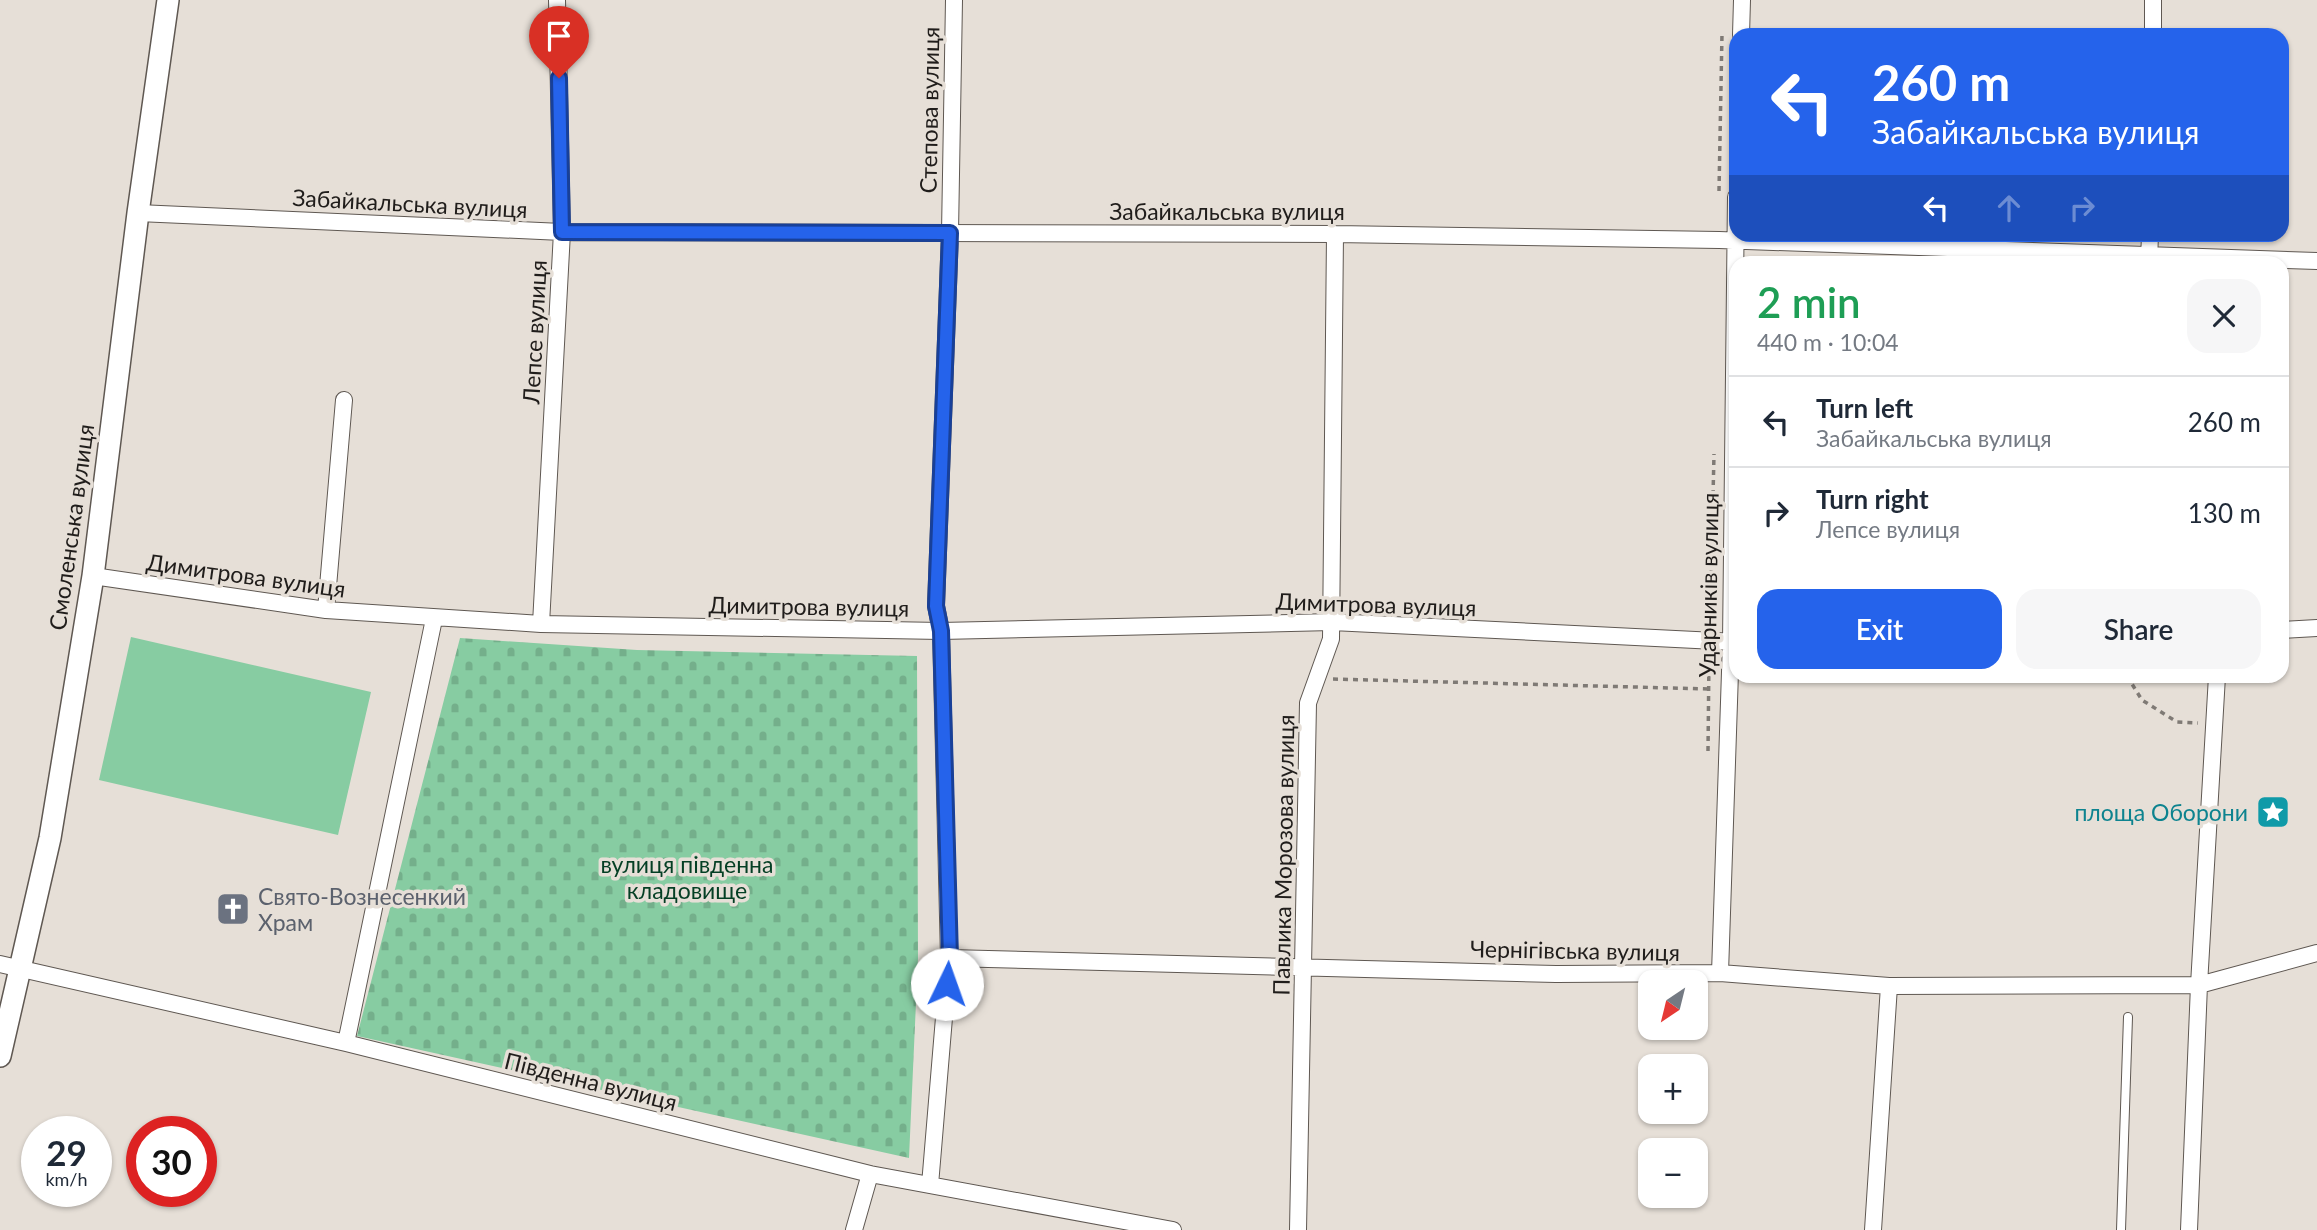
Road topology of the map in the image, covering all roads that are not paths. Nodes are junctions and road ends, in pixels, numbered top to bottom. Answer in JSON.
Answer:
{"nodes":[{"id":1,"x":168,"y":0,"type":"edge"},
{"id":2,"x":557,"y":0,"type":"edge"},
{"id":3,"x":954,"y":0,"type":"edge"},
{"id":4,"x":1742,"y":0,"type":"edge"},
{"id":5,"x":2153,"y":0,"type":"edge"},
{"id":6,"x":1741,"y":28,"type":"edge"},
{"id":7,"x":2153,"y":28,"type":"edge"},
{"id":8,"x":138,"y":213,"type":"junction"},
{"id":9,"x":562,"y":232,"type":"junction"},
{"id":10,"x":950,"y":233,"type":"junction"},
{"id":11,"x":1335,"y":233,"type":"junction"},
{"id":12,"x":1729,"y":240,"type":"edge"},
{"id":13,"x":1781,"y":242,"type":"edge"},
{"id":14,"x":2104,"y":256,"type":"edge"},
{"id":15,"x":2289,"y":260,"type":"edge"},
{"id":16,"x":2317,"y":261,"type":"edge"},
{"id":17,"x":344,"y":400,"type":"dead end"},
{"id":18,"x":93,"y":576,"type":"junction"},
{"id":19,"x":326,"y":610,"type":"junction"},
{"id":20,"x":435,"y":619,"type":"junction"},
{"id":21,"x":1332,"y":622,"type":"junction"},
{"id":22,"x":541,"y":624,"type":"junction"},
{"id":23,"x":2317,"y":628,"type":"edge"},
{"id":24,"x":2289,"y":630,"type":"edge"},
{"id":25,"x":941,"y":631,"type":"junction"},
{"id":26,"x":1729,"y":642,"type":"edge"},
{"id":27,"x":1732,"y":683,"type":"edge"},
{"id":28,"x":2217,"y":683,"type":"edge"},
{"id":29,"x":2317,"y":953,"type":"edge"},
{"id":30,"x":950,"y":958,"type":"junction"},
{"id":31,"x":10,"y":966,"type":"edge"},
{"id":32,"x":1304,"y":967,"type":"junction"},
{"id":33,"x":1720,"y":974,"type":"junction"},
{"id":34,"x":2199,"y":985,"type":"junction"},
{"id":35,"x":1889,"y":986,"type":"junction"},
{"id":36,"x":2128,"y":1017,"type":"dead end"},
{"id":37,"x":346,"y":1043,"type":"junction"},
{"id":38,"x":0,"y":1056,"type":"edge"},
{"id":39,"x":870,"y":1174,"type":"junction"},
{"id":40,"x":930,"y":1185,"type":"junction"},
{"id":41,"x":854,"y":1230,"type":"edge"},
{"id":42,"x":1173,"y":1230,"type":"edge"},
{"id":43,"x":1298,"y":1230,"type":"edge"},
{"id":44,"x":1873,"y":1230,"type":"edge"},
{"id":45,"x":2121,"y":1230,"type":"edge"},
{"id":46,"x":2189,"y":1230,"type":"edge"}],
"edges":[{"from":1,"to":8,"type":"street","name":"Смоленська вулиця"},
{"from":2,"to":9,"type":"street","name":"Лепсе вулиця"},
{"from":3,"to":10,"type":"street","name":"Степова вулиця"},
{"from":4,"to":6,"type":"street"},
{"from":5,"to":7,"type":"street"},
{"from":8,"to":9,"type":"street","name":"Забайкальська вулиця"},
{"from":8,"to":18,"type":"street","name":"Смоленська вулиця"},
{"from":9,"to":10,"type":"street","name":"Забайкальська вулиця"},
{"from":9,"to":22,"type":"street","name":"Лепсе вулиця"},
{"from":10,"to":11,"type":"street","name":"Забайкальська вулиця"},
{"from":10,"to":25,"type":"street","name":"Степова вулиця"},
{"from":11,"to":12,"type":"street","name":"Забайкальська вулиця"},
{"from":11,"to":21,"type":"street","name":"Павлика Морозова вулиця"},
{"from":13,"to":14,"type":"street","name":"Забайкальська вулиця"},
{"from":15,"to":16,"type":"street","name":"Забайкальська вулиця"},
{"from":17,"to":19,"type":"street"},
{"from":18,"to":19,"type":"street","name":"Димитрова вулиця"},
{"from":18,"to":31,"type":"street","name":"Смоленська вулиця"},
{"from":19,"to":20,"type":"street","name":"Димитрова вулиця"},
{"from":20,"to":22,"type":"street","name":"Димитрова вулиця"},
{"from":20,"to":37,"type":"street"},
{"from":21,"to":25,"type":"street","name":"Димитрова вулиця"},
{"from":21,"to":26,"type":"street","name":"Димитрова вулиця"},
{"from":21,"to":32,"type":"street","name":"Павлика Морозова вулиця"},
{"from":22,"to":25,"type":"street","name":"Димитрова вулиця"},
{"from":23,"to":24,"type":"street"},
{"from":25,"to":30,"type":"street","name":"Степова вулиця"},
{"from":27,"to":33,"type":"street","name":"Ударників вулиця"},
{"from":28,"to":34,"type":"street"},
{"from":29,"to":34,"type":"street","name":"Чернігівська вулиця"},
{"from":30,"to":32,"type":"street","name":"Чернігівська вулиця"},
{"from":30,"to":40,"type":"street","name":"Степова вулиця"},
{"from":31,"to":37,"type":"street","name":"Південна вулиця"},
{"from":31,"to":38,"type":"street","name":"Смоленська вулиця"},
{"from":32,"to":33,"type":"street","name":"Чернігівська вулиця"},
{"from":32,"to":43,"type":"street","name":"Павлика Морозова вулиця"},
{"from":33,"to":35,"type":"street","name":"Чернігівська вулиця"},
{"from":34,"to":35,"type":"street","name":"Чернігівська вулиця"},
{"from":34,"to":46,"type":"street"},
{"from":35,"to":44,"type":"street"},
{"from":36,"to":45,"type":"lane"},
{"from":37,"to":39,"type":"street","name":"Південна вулиця"},
{"from":39,"to":40,"type":"street","name":"Південна вулиця"},
{"from":39,"to":41,"type":"street"},
{"from":40,"to":42,"type":"street","name":"Південна вулиця"}]}
